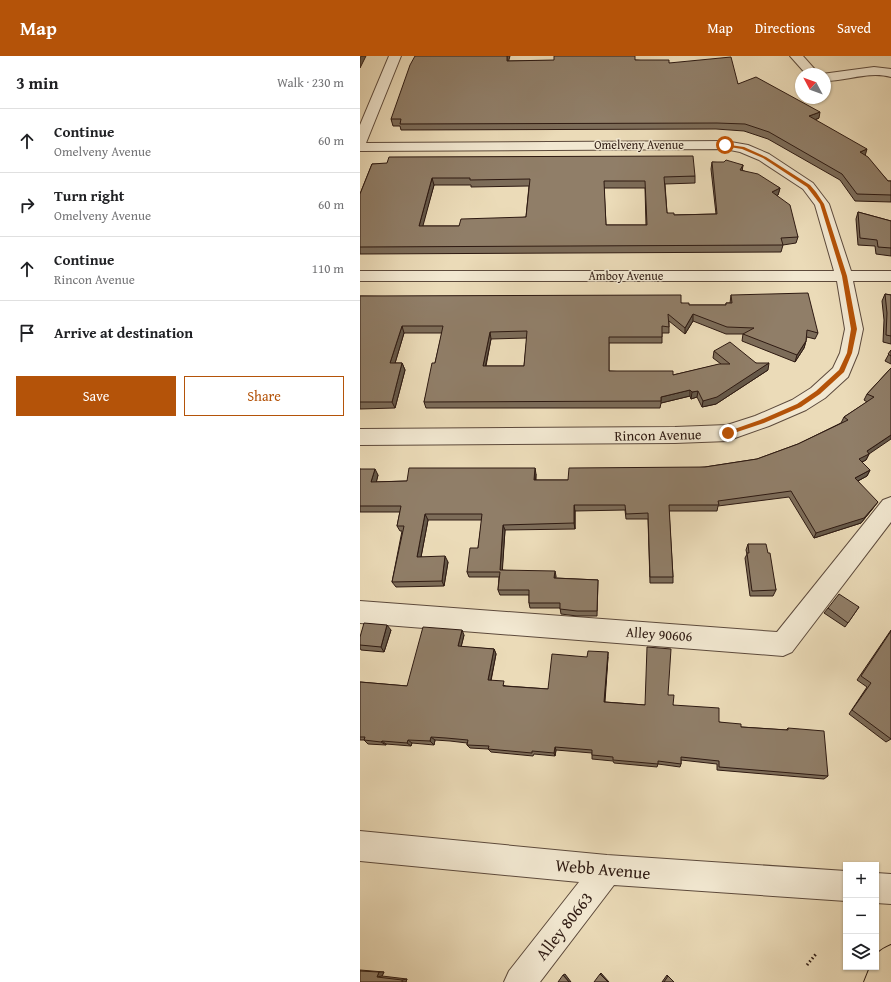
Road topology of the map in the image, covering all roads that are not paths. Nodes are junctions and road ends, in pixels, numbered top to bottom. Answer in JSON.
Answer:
{"nodes":[{"id":1,"x":395,"y":56,"type":"edge"},
{"id":2,"x":796,"y":56,"type":"edge"},
{"id":3,"x":807,"y":68,"type":"edge"},
{"id":4,"x":891,"y":73,"type":"edge"},
{"id":5,"x":831,"y":76,"type":"edge"},
{"id":6,"x":360,"y":140,"type":"edge"},
{"id":7,"x":360,"y":147,"type":"edge"},
{"id":8,"x":360,"y":276,"type":"edge"},
{"id":9,"x":844,"y":276,"type":"junction"},
{"id":10,"x":891,"y":276,"type":"edge"},
{"id":11,"x":360,"y":437,"type":"edge"},
{"id":12,"x":891,"y":506,"type":"edge"},
{"id":13,"x":360,"y":612,"type":"edge"},
{"id":14,"x":360,"y":846,"type":"edge"},
{"id":15,"x":607,"y":870,"type":"junction"},
{"id":16,"x":843,"y":886,"type":"edge"},
{"id":17,"x":879,"y":888,"type":"edge"},
{"id":18,"x":891,"y":889,"type":"edge"},
{"id":19,"x":891,"y":961,"type":"edge"},
{"id":20,"x":520,"y":982,"type":"edge"},
{"id":21,"x":880,"y":982,"type":"edge"}],
"edges":[{"from":1,"to":6,"type":"street"},
{"from":2,"to":3,"type":"street"},
{"from":4,"to":5,"type":"street"},
{"from":7,"to":9,"type":"street","name":"Omelveny Avenue"},
{"from":8,"to":9,"type":"street","name":"Amboy Avenue"},
{"from":9,"to":10,"type":"street","name":"Amboy Avenue"},
{"from":9,"to":11,"type":"street","name":"Rincon Avenue"},
{"from":12,"to":13,"type":"street","name":"Alley 90606"},
{"from":14,"to":15,"type":"street","name":"Webb Avenue"},
{"from":15,"to":16,"type":"street","name":"Webb Avenue"},
{"from":15,"to":20,"type":"street","name":"Alley 80663"},
{"from":17,"to":18,"type":"street"},
{"from":19,"to":21,"type":"main road"}]}
